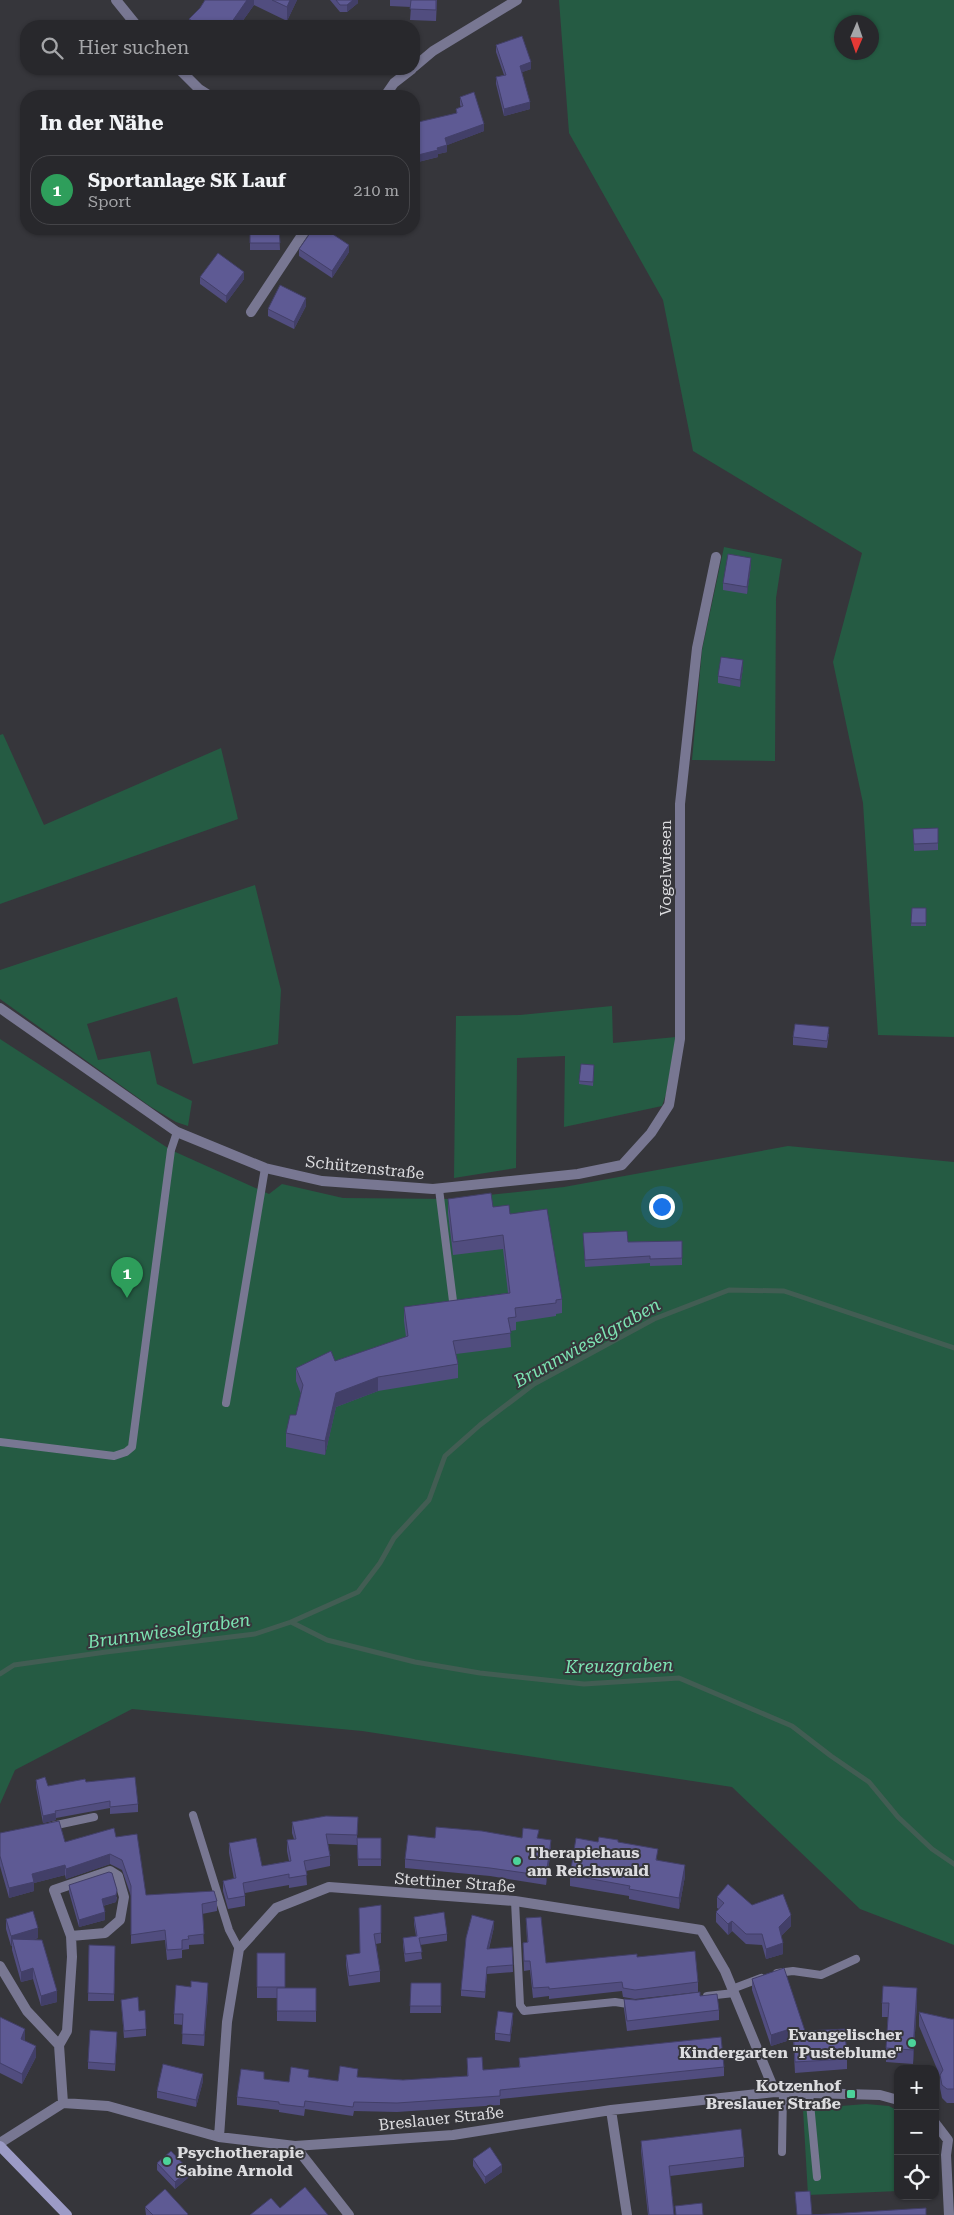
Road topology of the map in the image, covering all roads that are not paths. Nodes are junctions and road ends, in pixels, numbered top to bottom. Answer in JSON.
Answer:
{"nodes":[{"id":1,"x":116,"y":0,"type":"edge"},
{"id":2,"x":517,"y":0,"type":"edge"},
{"id":3,"x":132,"y":20,"type":"edge"},
{"id":4,"x":420,"y":62,"type":"edge"},
{"id":5,"x":185,"y":75,"type":"edge"},
{"id":6,"x":404,"y":75,"type":"edge"},
{"id":7,"x":200,"y":90,"type":"edge"},
{"id":8,"x":389,"y":90,"type":"edge"},
{"id":9,"x":302,"y":235,"type":"edge"},
{"id":10,"x":250,"y":312,"type":"dead end"},
{"id":11,"x":716,"y":558,"type":"dead end"},
{"id":12,"x":0,"y":1008,"type":"edge"},
{"id":13,"x":177,"y":1132,"type":"junction"},
{"id":14,"x":622,"y":1165,"type":"joint"},
{"id":15,"x":265,"y":1168,"type":"junction"},
{"id":16,"x":439,"y":1189,"type":"junction"},
{"id":17,"x":454,"y":1301,"type":"edge"},
{"id":18,"x":226,"y":1403,"type":"dead end"},
{"id":19,"x":0,"y":1442,"type":"edge"},
{"id":20,"x":193,"y":1815,"type":"dead end"},
{"id":21,"x":94,"y":1817,"type":"dead end"},
{"id":22,"x":47,"y":1828,"type":"edge"},
{"id":23,"x":514,"y":1901,"type":"junction"},
{"id":24,"x":70,"y":1936,"type":"junction"},
{"id":25,"x":240,"y":1949,"type":"junction"},
{"id":26,"x":856,"y":1959,"type":"dead end"},
{"id":27,"x":0,"y":1966,"type":"edge"},
{"id":28,"x":733,"y":1991,"type":"junction"},
{"id":29,"x":694,"y":1998,"type":"edge"},
{"id":30,"x":645,"y":2004,"type":"edge"},
{"id":31,"x":59,"y":2045,"type":"junction"},
{"id":32,"x":779,"y":2092,"type":"junction"},
{"id":33,"x":809,"y":2093,"type":"junction"},
{"id":34,"x":894,"y":2099,"type":"edge"},
{"id":35,"x":63,"y":2103,"type":"junction"},
{"id":36,"x":611,"y":2110,"type":"junction"},
{"id":37,"x":939,"y":2127,"type":"edge"},
{"id":38,"x":219,"y":2137,"type":"junction"},
{"id":39,"x":951,"y":2138,"type":"edge"},
{"id":40,"x":0,"y":2144,"type":"edge"},
{"id":41,"x":295,"y":2146,"type":"junction"},
{"id":42,"x":782,"y":2152,"type":"dead end"},
{"id":43,"x":817,"y":2177,"type":"dead end"},
{"id":44,"x":67,"y":2215,"type":"edge"},
{"id":45,"x":349,"y":2215,"type":"edge"},
{"id":46,"x":628,"y":2215,"type":"edge"},
{"id":47,"x":948,"y":2215,"type":"edge"}],
"edges":[{"from":1,"to":3,"type":"street"},
{"from":2,"to":4,"type":"street"},
{"from":5,"to":7,"type":"street"},
{"from":6,"to":8,"type":"street"},
{"from":9,"to":10,"type":"street"},
{"from":11,"to":14,"type":"street","name":"Vogelwiesen"},
{"from":12,"to":13,"type":"street","name":"Schützenstraße"},
{"from":13,"to":15,"type":"street","name":"Schützenstraße"},
{"from":13,"to":19,"type":"lane"},
{"from":14,"to":16,"type":"street","name":"Schützenstraße"},
{"from":15,"to":16,"type":"street","name":"Schützenstraße"},
{"from":15,"to":18,"type":"lane"},
{"from":16,"to":17,"type":"lane"},
{"from":20,"to":25,"type":"lane"},
{"from":21,"to":22,"type":"lane"},
{"from":23,"to":25,"type":"street","name":"Stettiner Straße"},
{"from":23,"to":28,"type":"street","name":"Stettiner Straße"},
{"from":23,"to":30,"type":"lane"},
{"from":24,"to":24,"type":"street"},
{"from":24,"to":31,"type":"street"},
{"from":25,"to":38,"type":"street"},
{"from":26,"to":28,"type":"lane"},
{"from":27,"to":31,"type":"street"},
{"from":28,"to":29,"type":"lane"},
{"from":28,"to":32,"type":"street","name":"Stettiner Straße"},
{"from":31,"to":35,"type":"street"},
{"from":32,"to":33,"type":"street","name":"Breslauer Straße"},
{"from":32,"to":36,"type":"street","name":"Breslauer Straße"},
{"from":32,"to":42,"type":"lane"},
{"from":33,"to":34,"type":"street","name":"Breslauer Straße"},
{"from":33,"to":43,"type":"lane"},
{"from":35,"to":38,"type":"street","name":"Breslauer Straße"},
{"from":35,"to":40,"type":"street"},
{"from":36,"to":41,"type":"street","name":"Breslauer Straße"},
{"from":36,"to":46,"type":"street"},
{"from":37,"to":39,"type":"street"},
{"from":38,"to":41,"type":"street","name":"Breslauer Straße"},
{"from":39,"to":47,"type":"street"},
{"from":40,"to":44,"type":"main road"},
{"from":41,"to":45,"type":"street"}]}
